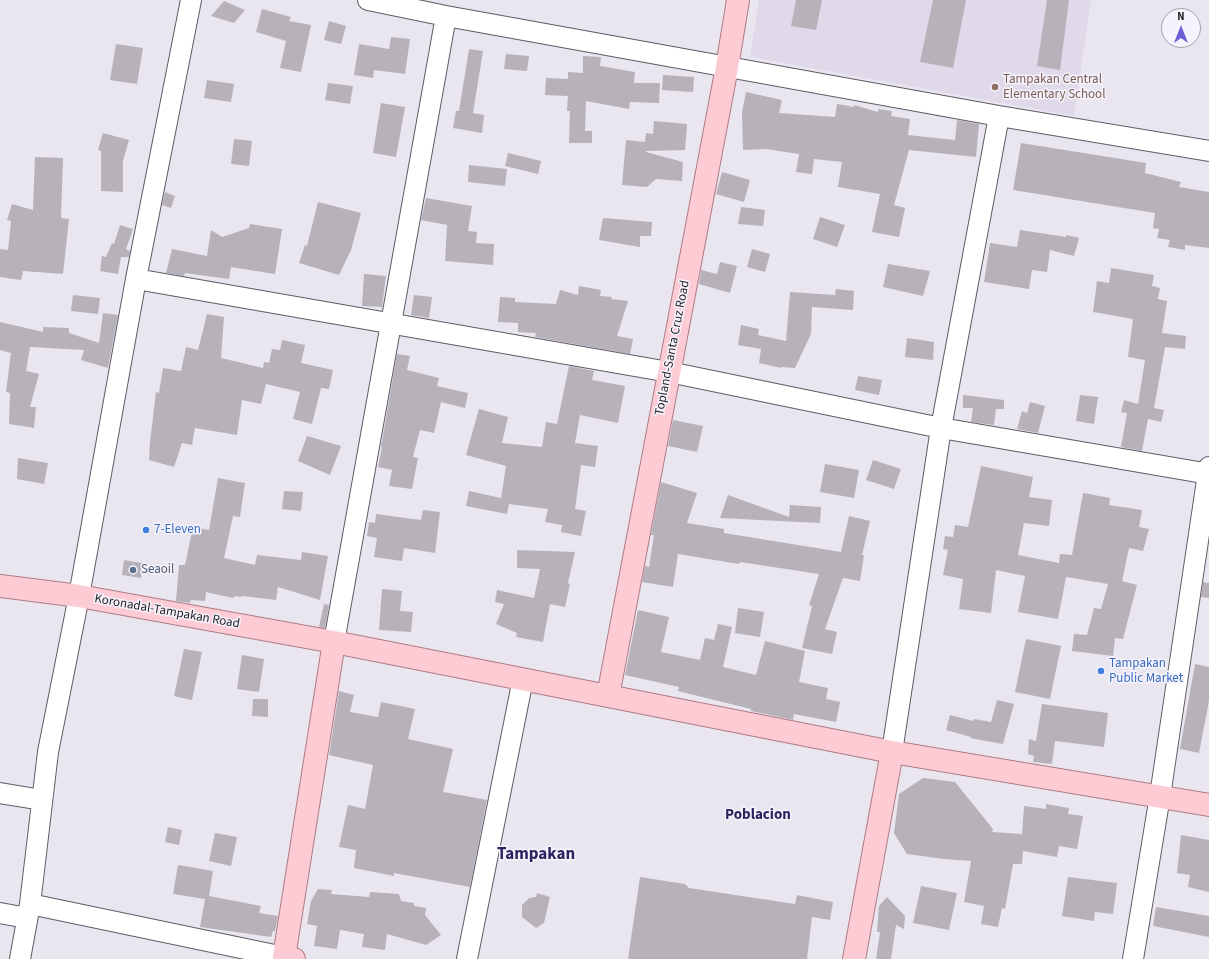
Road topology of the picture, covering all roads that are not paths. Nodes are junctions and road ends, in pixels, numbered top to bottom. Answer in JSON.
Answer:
{"nodes":[{"id":1,"x":191,"y":0,"type":"edge"},
{"id":2,"x":368,"y":0,"type":"edge"},
{"id":3,"x":738,"y":0,"type":"edge"},
{"id":4,"x":446,"y":16,"type":"junction"},
{"id":5,"x":727,"y":67,"type":"junction"},
{"id":6,"x":999,"y":116,"type":"junction"},
{"id":7,"x":1209,"y":152,"type":"edge"},
{"id":8,"x":136,"y":279,"type":"junction"},
{"id":9,"x":390,"y":324,"type":"junction"},
{"id":10,"x":669,"y":372,"type":"junction"},
{"id":11,"x":941,"y":428,"type":"junction"},
{"id":12,"x":1209,"y":472,"type":"edge"},
{"id":13,"x":0,"y":586,"type":"edge"},
{"id":14,"x":79,"y":596,"type":"junction"},
{"id":15,"x":334,"y":642,"type":"junction"},
{"id":16,"x":523,"y":679,"type":"junction"},
{"id":17,"x":608,"y":696,"type":"junction"},
{"id":18,"x":892,"y":752,"type":"junction"},
{"id":19,"x":0,"y":793,"type":"edge"},
{"id":20,"x":1160,"y":796,"type":"junction"},
{"id":21,"x":42,"y":800,"type":"junction"},
{"id":22,"x":1209,"y":805,"type":"edge"},
{"id":23,"x":29,"y":911,"type":"junction"},
{"id":24,"x":0,"y":913,"type":"edge"},
{"id":25,"x":287,"y":958,"type":"edge"},
{"id":26,"x":20,"y":959,"type":"edge"},
{"id":27,"x":467,"y":959,"type":"edge"},
{"id":28,"x":854,"y":959,"type":"edge"},
{"id":29,"x":1132,"y":959,"type":"edge"}],
"edges":[{"from":1,"to":8,"type":"street"},
{"from":2,"to":4,"type":"street"},
{"from":3,"to":5,"type":"main road","name":"Topland-Santa Cruz Road"},
{"from":4,"to":5,"type":"street"},
{"from":4,"to":9,"type":"street"},
{"from":5,"to":6,"type":"street"},
{"from":5,"to":10,"type":"main road","name":"Topland-Santa Cruz Road"},
{"from":6,"to":7,"type":"street"},
{"from":6,"to":11,"type":"street"},
{"from":8,"to":9,"type":"street"},
{"from":8,"to":14,"type":"street"},
{"from":9,"to":10,"type":"street"},
{"from":9,"to":15,"type":"street"},
{"from":10,"to":11,"type":"street"},
{"from":10,"to":17,"type":"main road","name":"Topland-Santa Cruz Road"},
{"from":11,"to":12,"type":"street"},
{"from":11,"to":18,"type":"street"},
{"from":12,"to":20,"type":"street"},
{"from":13,"to":14,"type":"main road","name":"Koronadal-Tampakan Road"},
{"from":14,"to":15,"type":"main road","name":"Koronadal-Tampakan Road"},
{"from":14,"to":21,"type":"street"},
{"from":15,"to":16,"type":"main road","name":"Koronadal-Tampakan Road"},
{"from":15,"to":25,"type":"main road"},
{"from":16,"to":17,"type":"main road","name":"Koronadal-Tampakan Road"},
{"from":16,"to":27,"type":"street"},
{"from":17,"to":18,"type":"main road","name":"Koronadal-Tampakan Road"},
{"from":18,"to":20,"type":"main road","name":"Koronadal-Tampakan Road"},
{"from":18,"to":28,"type":"main road"},
{"from":19,"to":21,"type":"street"},
{"from":20,"to":22,"type":"main road","name":"Koronadal-Tampakan Road"},
{"from":20,"to":29,"type":"street"},
{"from":21,"to":23,"type":"street"},
{"from":23,"to":24,"type":"street"},
{"from":23,"to":25,"type":"street"},
{"from":23,"to":26,"type":"street"}]}
